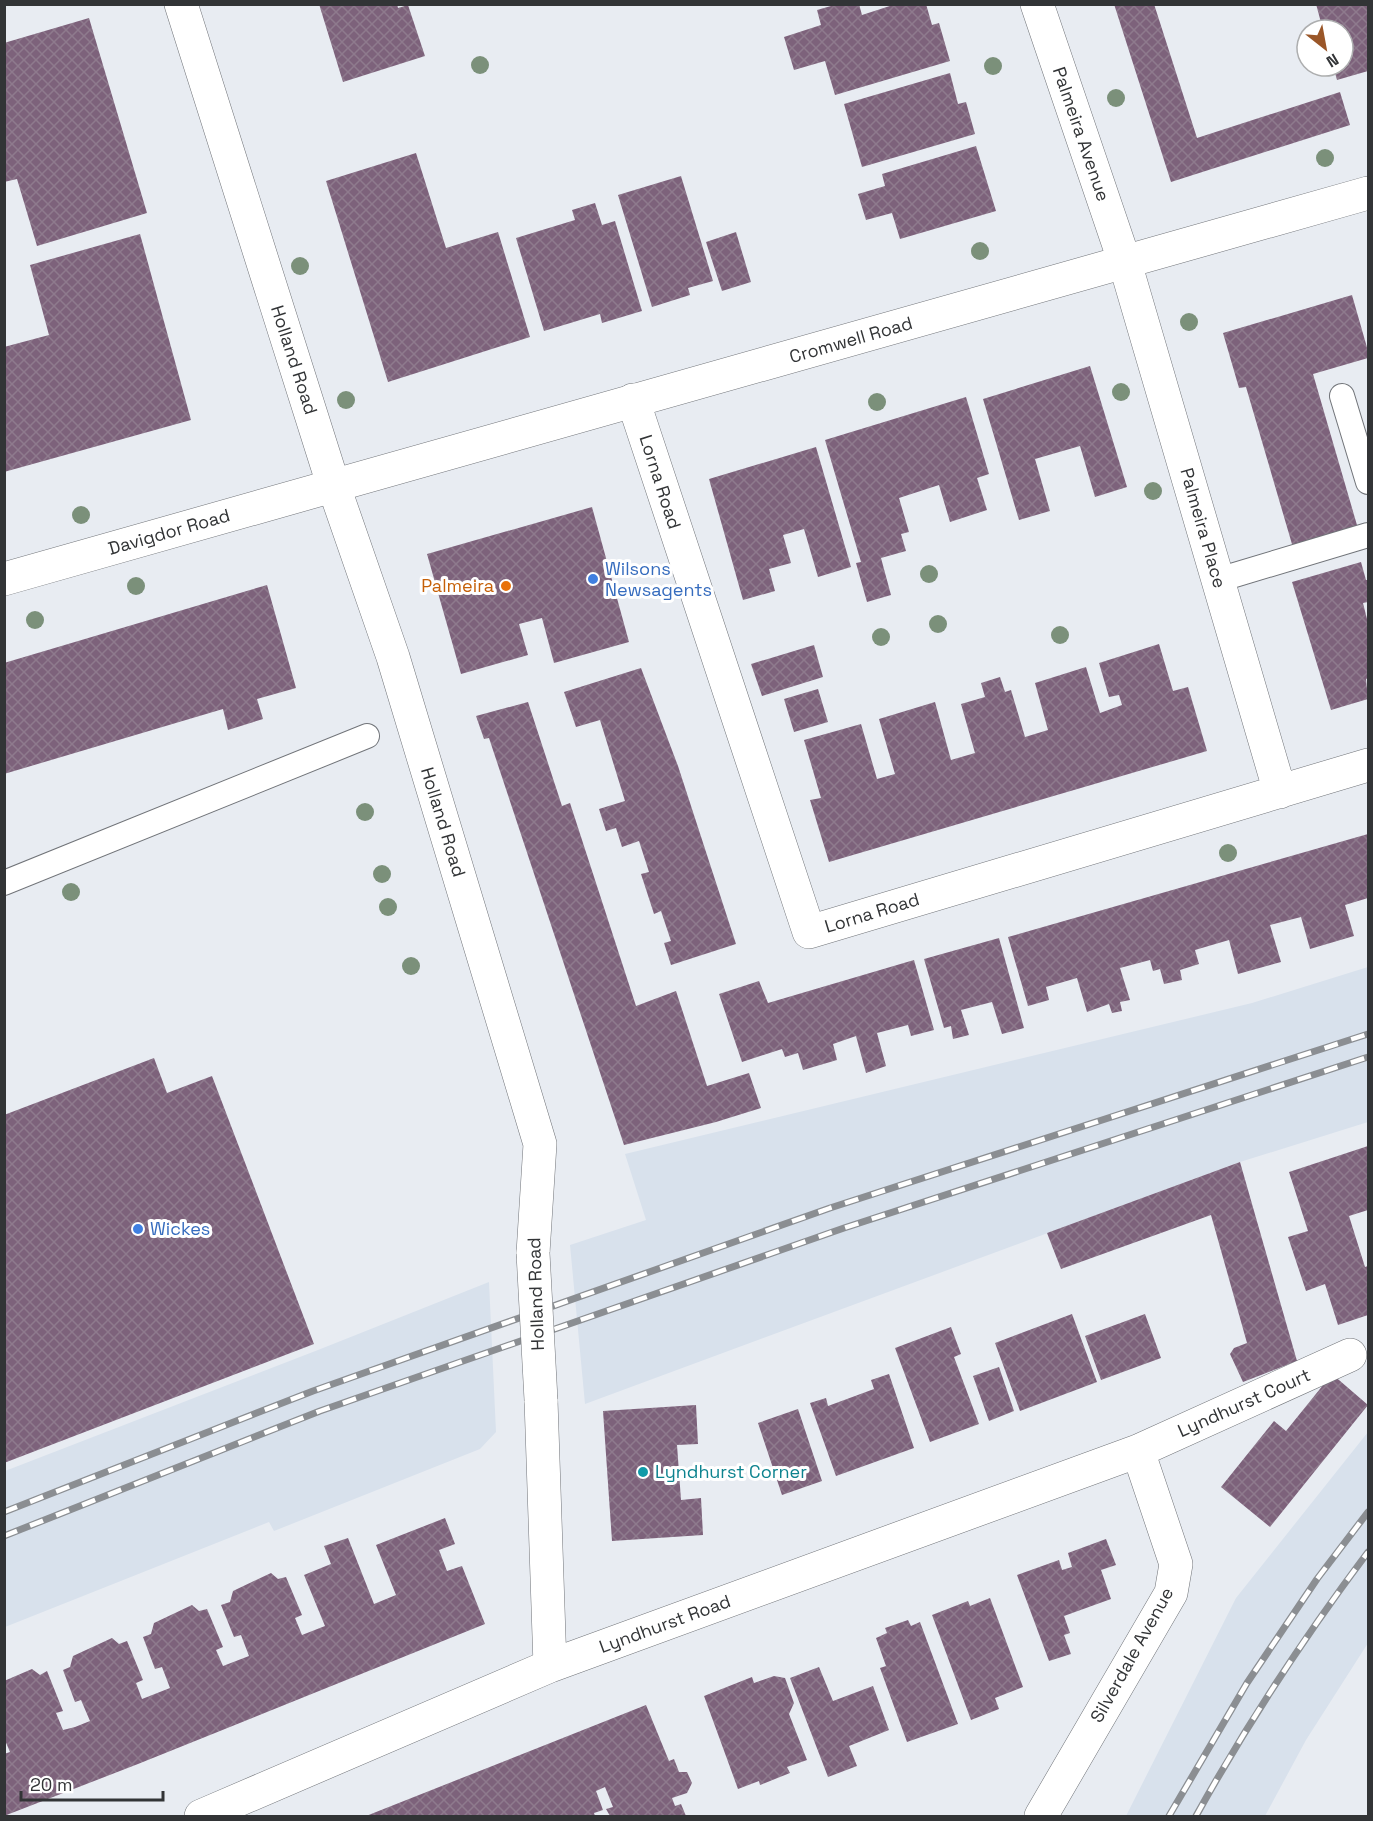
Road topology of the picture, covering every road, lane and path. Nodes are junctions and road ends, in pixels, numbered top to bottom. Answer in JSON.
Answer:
{"nodes":[{"id":1,"x":181,"y":4,"type":"edge"},
{"id":2,"x":1037,"y":4,"type":"edge"},
{"id":3,"x":1368,"y":193,"type":"edge"},
{"id":4,"x":1125,"y":263,"type":"junction"},
{"id":5,"x":1342,"y":396,"type":"dead end"},
{"id":6,"x":633,"y":400,"type":"junction"},
{"id":7,"x":1368,"y":482,"type":"edge"},
{"id":8,"x":333,"y":484,"type":"junction"},
{"id":9,"x":1368,"y":535,"type":"edge"},
{"id":10,"x":4,"y":579,"type":"edge"},
{"id":11,"x":1218,"y":580,"type":"junction"},
{"id":12,"x":367,"y":736,"type":"dead end"},
{"id":13,"x":1368,"y":765,"type":"edge"},
{"id":14,"x":1280,"y":792,"type":"junction"},
{"id":15,"x":4,"y":883,"type":"edge"},
{"id":16,"x":1350,"y":1355,"type":"dead end"},
{"id":17,"x":1138,"y":1451,"type":"junction"},
{"id":18,"x":550,"y":1666,"type":"junction"},
{"id":19,"x":211,"y":1815,"type":"edge"},
{"id":20,"x":1041,"y":1816,"type":"edge"}],
"edges":[{"from":1,"to":8,"type":"street","name":"Holland Road"},
{"from":2,"to":4,"type":"street","name":"Palmeira Avenue"},
{"from":3,"to":4,"type":"street","name":"Cromwell Road"},
{"from":4,"to":6,"type":"street","name":"Cromwell Road"},
{"from":4,"to":11,"type":"street","name":"Palmeira Place"},
{"from":5,"to":7,"type":"lane"},
{"from":6,"to":8,"type":"street","name":"Cromwell Road"},
{"from":6,"to":14,"type":"street","name":"Lorna Road"},
{"from":8,"to":10,"type":"street","name":"Davigdor Road"},
{"from":8,"to":18,"type":"street","name":"Holland Road","bridge":true},
{"from":9,"to":11,"type":"lane"},
{"from":11,"to":14,"type":"street","name":"Palmeira Place"},
{"from":12,"to":15,"type":"lane"},
{"from":13,"to":14,"type":"street","name":"Lorna Road"},
{"from":16,"to":17,"type":"street","name":"Lyndhurst Court"},
{"from":17,"to":18,"type":"street","name":"Lyndhurst Road"},
{"from":17,"to":20,"type":"street","name":"Silverdale Avenue"},
{"from":18,"to":19,"type":"street","name":"Lyndhurst Road"}]}
